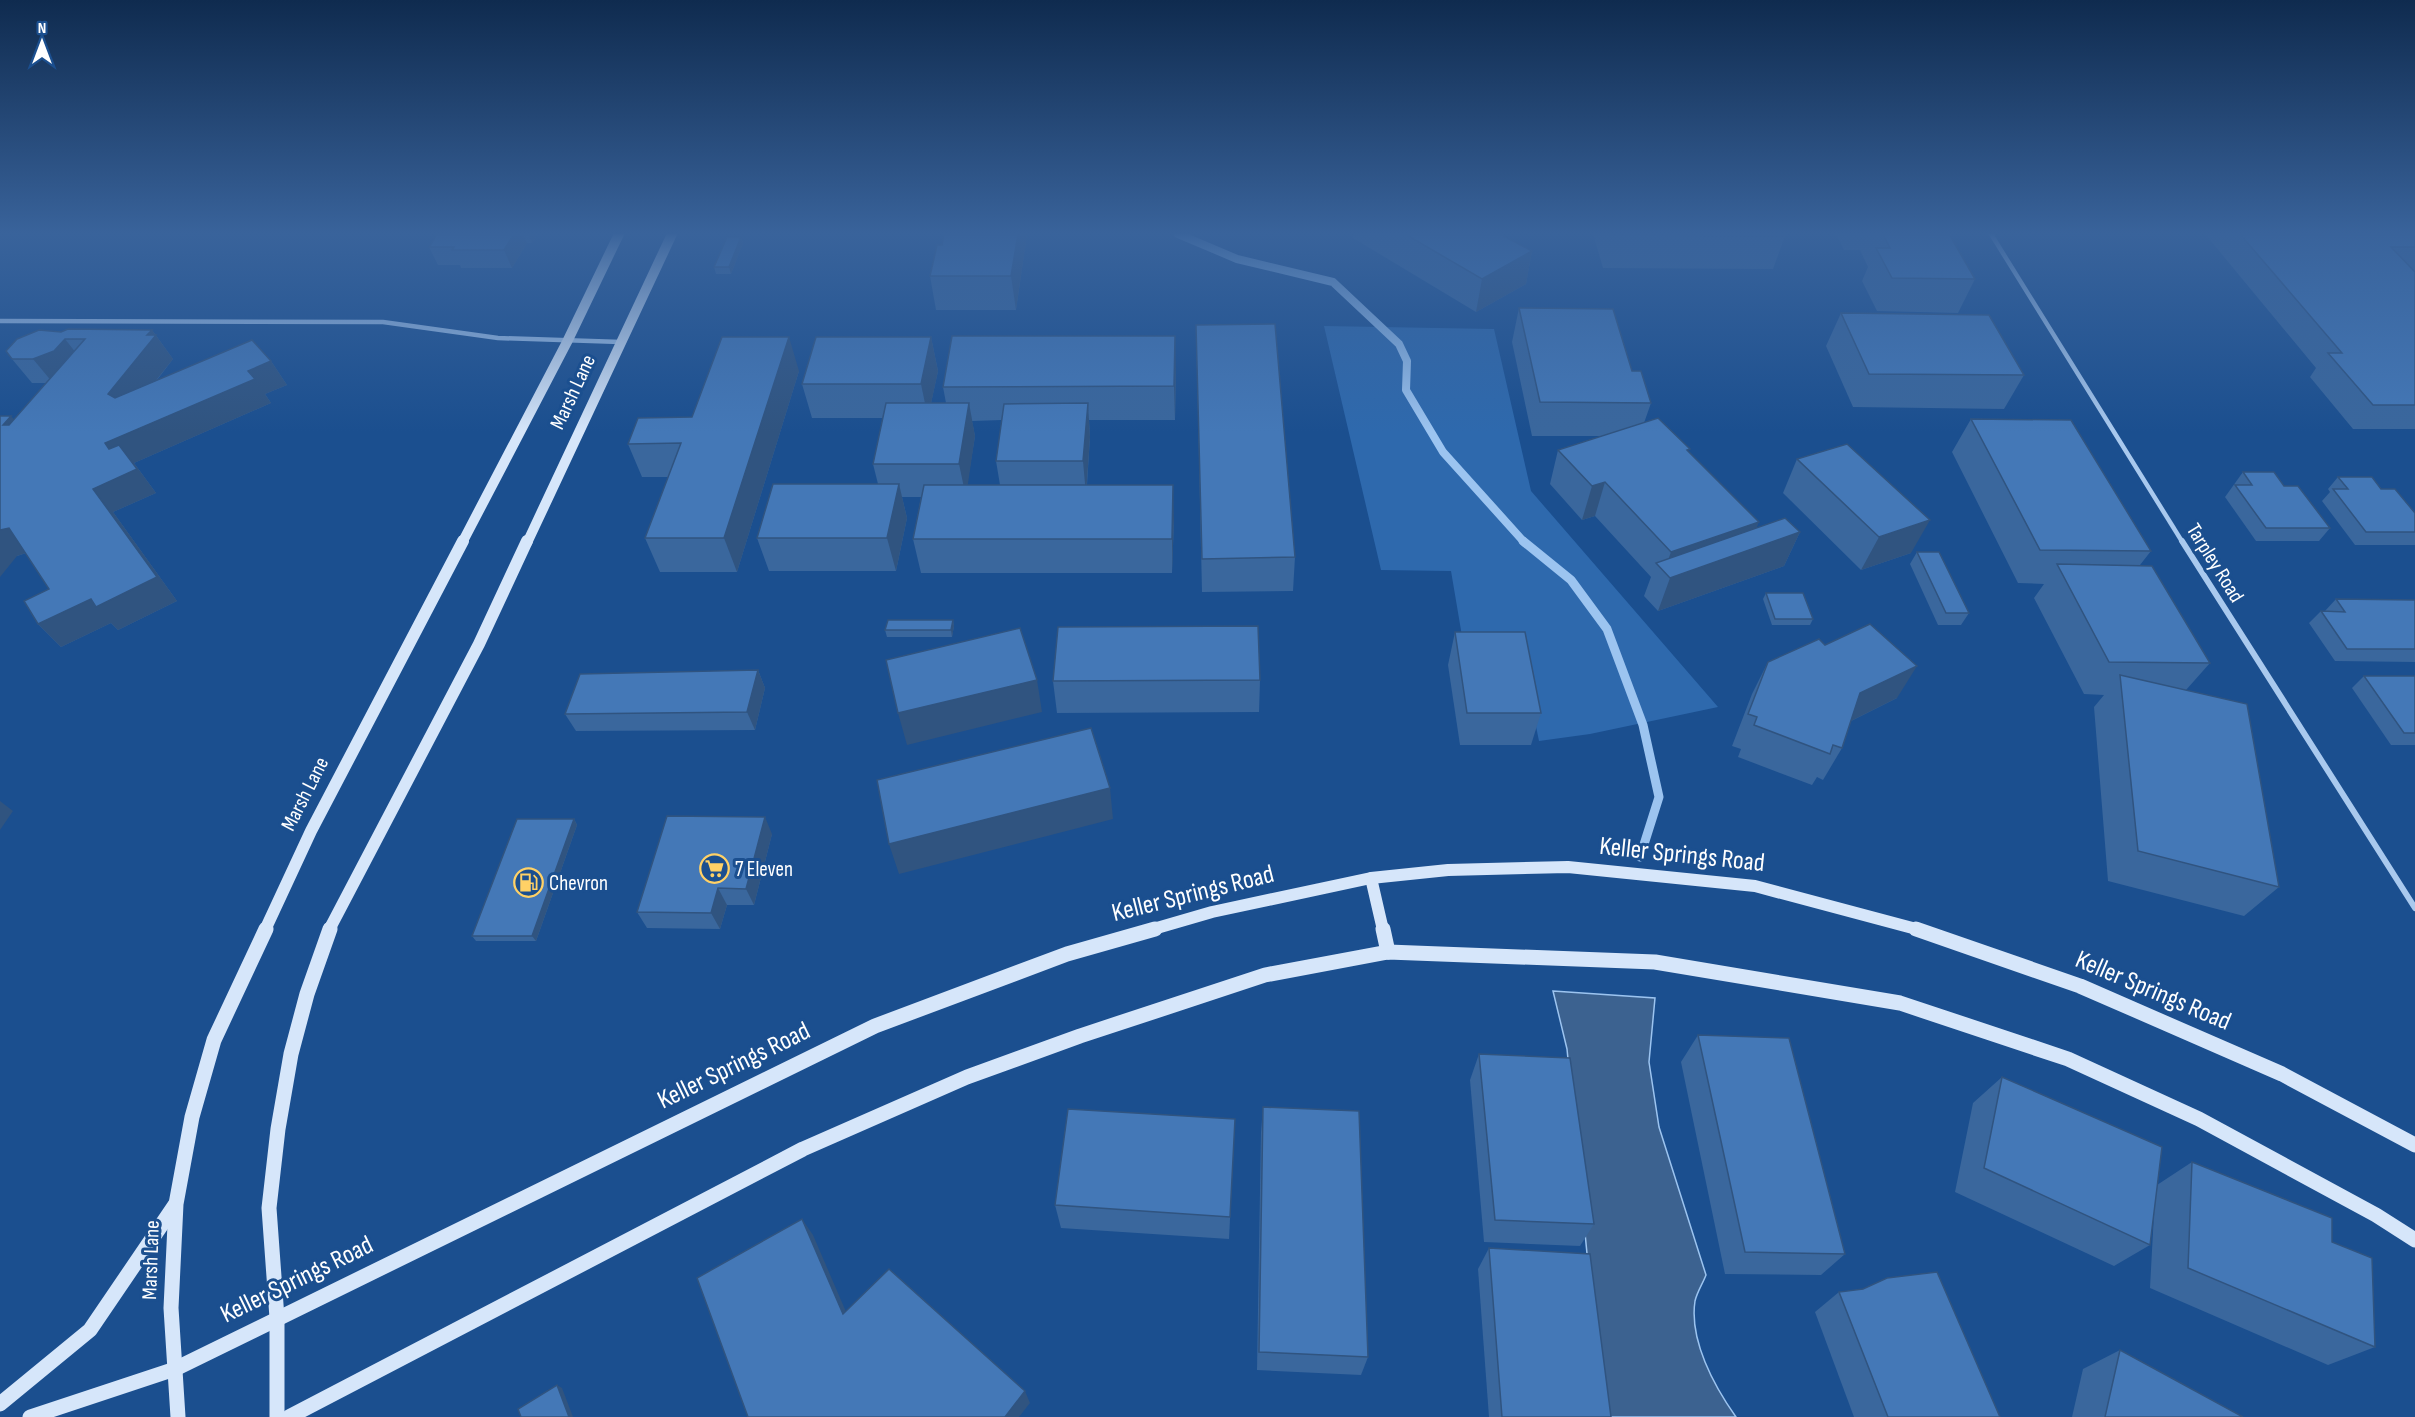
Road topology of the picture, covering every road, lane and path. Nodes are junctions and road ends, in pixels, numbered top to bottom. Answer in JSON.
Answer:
{"nodes":[{"id":1,"x":587,"y":300,"type":"edge"},
{"id":2,"x":641,"y":300,"type":"edge"},
{"id":3,"x":2032,"y":300,"type":"edge"},
{"id":4,"x":0,"y":321,"type":"edge"},
{"id":5,"x":567,"y":342,"type":"junction"},
{"id":6,"x":621,"y":342,"type":"junction"},
{"id":7,"x":1371,"y":878,"type":"junction"},
{"id":8,"x":2415,"y":908,"type":"edge"},
{"id":9,"x":1388,"y":952,"type":"junction"},
{"id":10,"x":2415,"y":1145,"type":"edge"},
{"id":11,"x":176,"y":1204,"type":"junction"},
{"id":12,"x":2415,"y":1240,"type":"edge"},
{"id":13,"x":277,"y":1318,"type":"junction"},
{"id":14,"x":175,"y":1369,"type":"junction"},
{"id":15,"x":0,"y":1404,"type":"edge"},
{"id":16,"x":30,"y":1417,"type":"edge"},
{"id":17,"x":178,"y":1417,"type":"edge"},
{"id":18,"x":277,"y":1417,"type":"edge"},
{"id":19,"x":289,"y":1417,"type":"edge"}],
"edges":[{"from":1,"to":5,"type":"main road","name":"Marsh Lane"},
{"from":2,"to":6,"type":"main road","name":"Marsh Lane"},
{"from":3,"to":8,"type":"street","name":"Tarpley Road"},
{"from":4,"to":5,"type":"street"},
{"from":5,"to":6,"type":"street"},
{"from":5,"to":11,"type":"main road","name":"Marsh Lane"},
{"from":6,"to":13,"type":"main road","name":"Marsh Lane"},
{"from":7,"to":9,"type":"main road"},
{"from":7,"to":10,"type":"main road","name":"Keller Springs Road"},
{"from":7,"to":13,"type":"main road","name":"Keller Springs Road"},
{"from":9,"to":12,"type":"main road"},
{"from":9,"to":19,"type":"main road"},
{"from":11,"to":14,"type":"main road","name":"Marsh Lane"},
{"from":11,"to":15,"type":"main road"},
{"from":13,"to":14,"type":"main road","name":"Keller Springs Road"},
{"from":13,"to":18,"type":"main road","name":"Marsh Lane"},
{"from":14,"to":16,"type":"main road","name":"Keller Springs Road"},
{"from":14,"to":17,"type":"main road","name":"Marsh Lane"}]}
